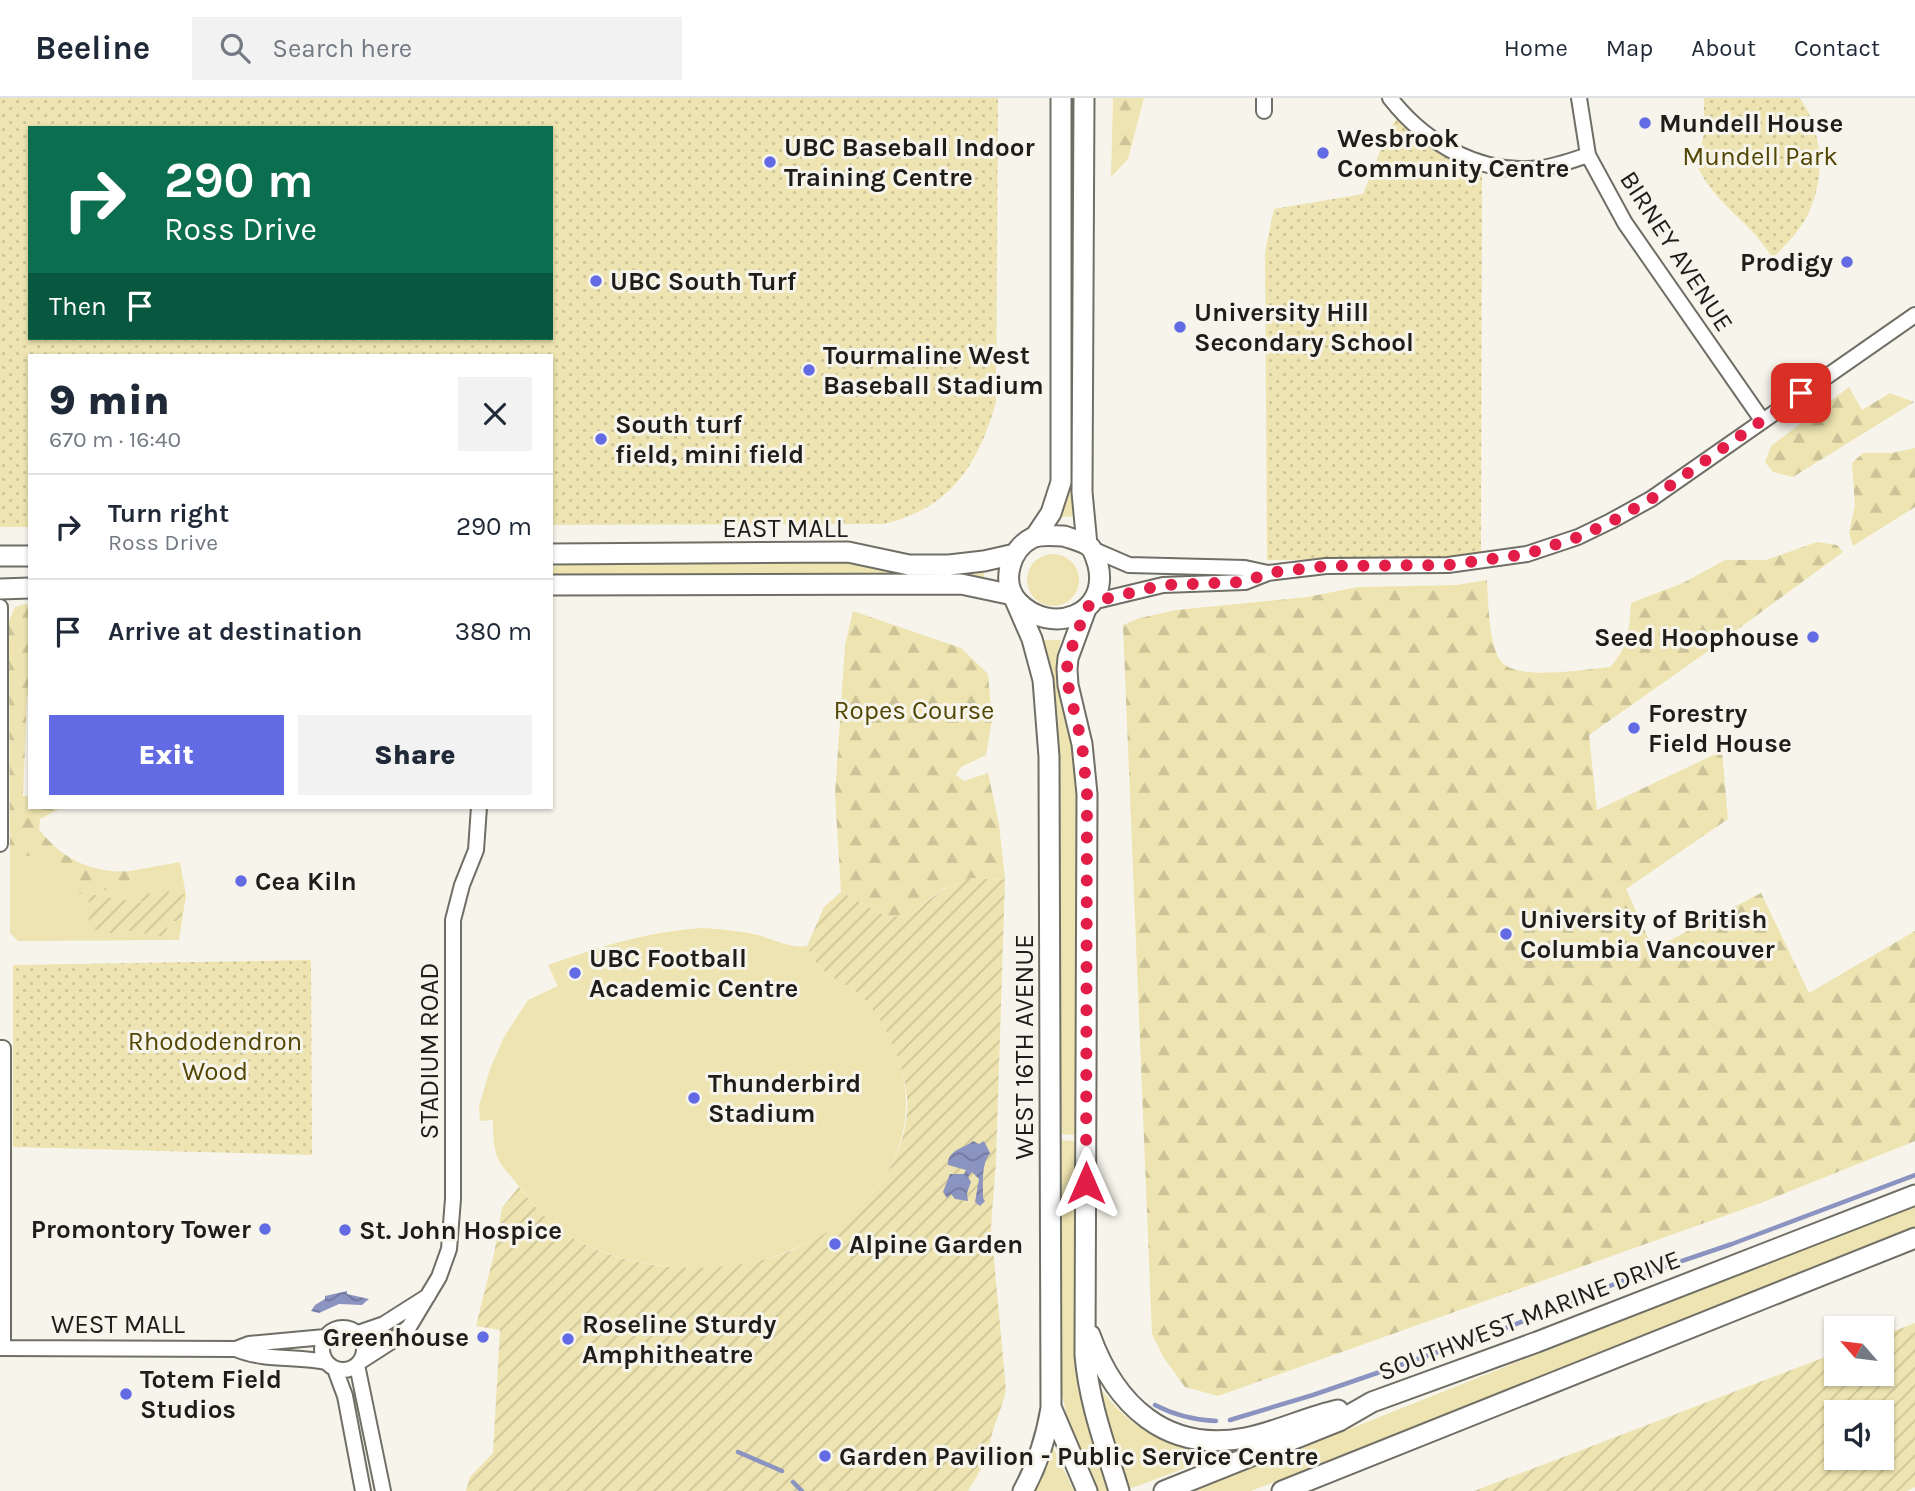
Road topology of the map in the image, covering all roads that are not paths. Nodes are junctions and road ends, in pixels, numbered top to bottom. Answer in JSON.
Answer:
{"nodes":[{"id":1,"x":1062,"y":98,"type":"edge"},
{"id":2,"x":1084,"y":98,"type":"edge"},
{"id":3,"x":1390,"y":98,"type":"edge"},
{"id":4,"x":1579,"y":98,"type":"edge"},
{"id":5,"x":1588,"y":155,"type":"junction"},
{"id":6,"x":1915,"y":315,"type":"edge"},
{"id":7,"x":1762,"y":420,"type":"junction"},
{"id":8,"x":1035,"y":537,"type":"junction"},
{"id":9,"x":1090,"y":547,"type":"junction"},
{"id":10,"x":553,"y":554,"type":"edge"},
{"id":11,"x":1015,"y":554,"type":"junction"},
{"id":12,"x":28,"y":555,"type":"edge"},
{"id":13,"x":0,"y":556,"type":"edge"},
{"id":14,"x":1268,"y":573,"type":"junction"},
{"id":15,"x":553,"y":585,"type":"edge"},
{"id":16,"x":28,"y":588,"type":"edge"},
{"id":17,"x":0,"y":589,"type":"edge"},
{"id":18,"x":1014,"y":598,"type":"junction"},
{"id":19,"x":1089,"y":605,"type":"junction"},
{"id":20,"x":0,"y":607,"type":"edge"},
{"id":21,"x":480,"y":809,"type":"edge"},
{"id":22,"x":0,"y":844,"type":"edge"},
{"id":23,"x":0,"y":1048,"type":"edge"},
{"id":24,"x":1915,"y":1195,"type":"edge"},
{"id":25,"x":1915,"y":1238,"type":"edge"},
{"id":26,"x":2,"y":1272,"type":"edge"},
{"id":27,"x":429,"y":1295,"type":"junction"},
{"id":28,"x":1085,"y":1321,"type":"junction"},
{"id":29,"x":358,"y":1332,"type":"junction"},
{"id":30,"x":325,"y":1337,"type":"junction"},
{"id":31,"x":2,"y":1348,"type":"edge"},
{"id":32,"x":236,"y":1349,"type":"junction"},
{"id":33,"x":359,"y":1363,"type":"junction"},
{"id":34,"x":331,"y":1365,"type":"junction"},
{"id":35,"x":1372,"y":1402,"type":"junction"},
{"id":36,"x":1051,"y":1407,"type":"junction"},
{"id":37,"x":363,"y":1491,"type":"edge"},
{"id":38,"x":383,"y":1491,"type":"edge"},
{"id":39,"x":1023,"y":1491,"type":"edge"},
{"id":40,"x":1087,"y":1491,"type":"edge"},
{"id":41,"x":1119,"y":1491,"type":"edge"},
{"id":42,"x":1164,"y":1491,"type":"edge"},
{"id":43,"x":1282,"y":1491,"type":"edge"}],
"edges":[{"from":1,"to":8,"type":"main road"},
{"from":2,"to":9,"type":"main road"},
{"from":3,"to":5,"type":"street"},
{"from":4,"to":5,"type":"street","name":"BIRNEY AVENUE"},
{"from":5,"to":7,"type":"street","name":"BIRNEY AVENUE"},
{"from":6,"to":7,"type":"street"},
{"from":7,"to":14,"type":"street"},
{"from":8,"to":9,"type":"main road"},
{"from":8,"to":11,"type":"main road"},
{"from":9,"to":14,"type":"street"},
{"from":9,"to":19,"type":"main road"},
{"from":10,"to":11,"type":"main road","name":"EAST MALL"},
{"from":11,"to":18,"type":"main road"},
{"from":12,"to":13,"type":"main road"},
{"from":14,"to":19,"type":"street"},
{"from":15,"to":18,"type":"main road"},
{"from":16,"to":17,"type":"main road"},
{"from":18,"to":19,"type":"main road"},
{"from":18,"to":36,"type":"main road","name":"WEST 16TH AVENUE"},
{"from":19,"to":28,"type":"main road"},
{"from":20,"to":22,"type":"street"},
{"from":21,"to":27,"type":"street","name":"STADIUM ROAD"},
{"from":23,"to":26,"type":"street"},
{"from":24,"to":35,"type":"main road","name":"SOUTHWEST MARINE DRIVE"},
{"from":25,"to":43,"type":"main road"},
{"from":26,"to":31,"type":"street"},
{"from":27,"to":29,"type":"street"},
{"from":27,"to":33,"type":"street","name":"STADIUM ROAD"},
{"from":28,"to":35,"type":"main road"},
{"from":28,"to":41,"type":"main road"},
{"from":29,"to":30,"type":"street"},
{"from":29,"to":33,"type":"street"},
{"from":30,"to":32,"type":"street","name":"WEST MALL"},
{"from":30,"to":34,"type":"street"},
{"from":31,"to":32,"type":"street","name":"WEST MALL"},
{"from":32,"to":34,"type":"street","name":"WEST MALL"},
{"from":33,"to":34,"type":"street"},
{"from":33,"to":38,"type":"street"},
{"from":34,"to":37,"type":"street"},
{"from":35,"to":42,"type":"main road","name":"SOUTHWEST MARINE DRIVE"},
{"from":36,"to":39,"type":"main road"},
{"from":36,"to":40,"type":"main road","name":"WEST 16TH AVENUE"}]}
